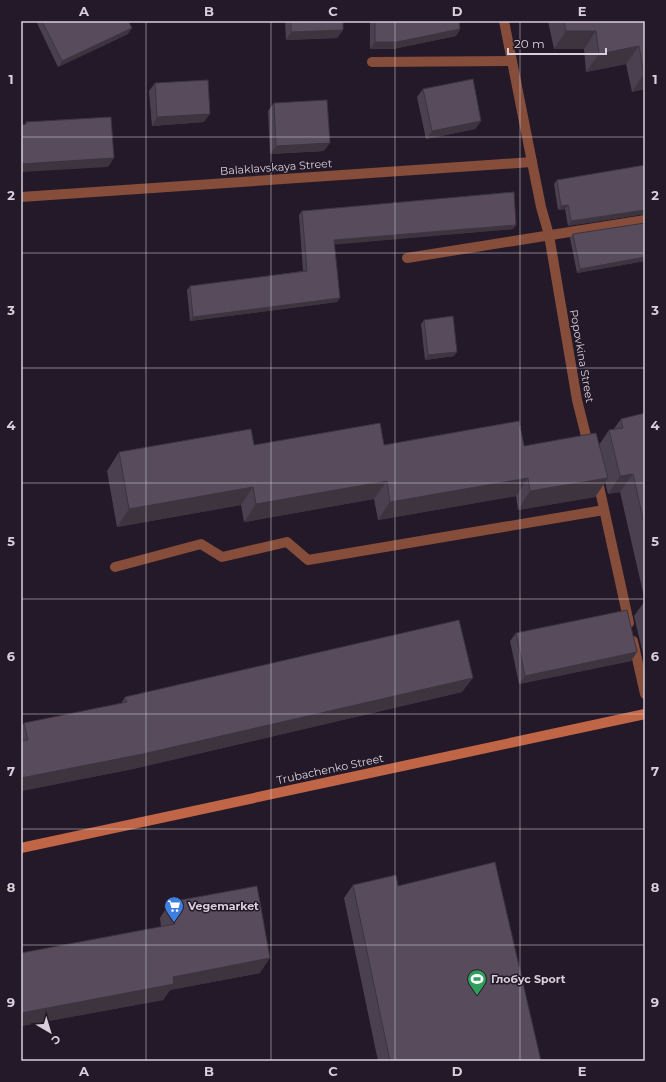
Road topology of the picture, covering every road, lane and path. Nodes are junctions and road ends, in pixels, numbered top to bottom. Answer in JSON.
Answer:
{"nodes":[{"id":1,"x":504,"y":21,"type":"edge"},
{"id":2,"x":512,"y":61,"type":"junction"},
{"id":3,"x":372,"y":62,"type":"dead end"},
{"id":4,"x":532,"y":162,"type":"junction"},
{"id":5,"x":21,"y":196,"type":"edge"},
{"id":6,"x":645,"y":220,"type":"edge"},
{"id":7,"x":549,"y":235,"type":"junction"},
{"id":8,"x":407,"y":258,"type":"dead end"},
{"id":9,"x":604,"y":510,"type":"junction"},
{"id":10,"x":115,"y":567,"type":"dead end"},
{"id":11,"x":645,"y":694,"type":"edge"},
{"id":12,"x":645,"y":714,"type":"edge"},
{"id":13,"x":21,"y":848,"type":"edge"}],
"edges":[{"from":1,"to":2,"type":"street","name":"Popovkina Street"},
{"from":2,"to":3,"type":"street"},
{"from":2,"to":4,"type":"street","name":"Popovkina Street"},
{"from":4,"to":5,"type":"street","name":"Balaklavskaya Street"},
{"from":4,"to":7,"type":"street","name":"Popovkina Street"},
{"from":6,"to":7,"type":"street"},
{"from":7,"to":8,"type":"street"},
{"from":7,"to":9,"type":"street","name":"Popovkina Street"},
{"from":9,"to":10,"type":"street"},
{"from":9,"to":11,"type":"street","name":"Popovkina Street"},
{"from":12,"to":13,"type":"street","name":"Trubachenko Street"}]}
